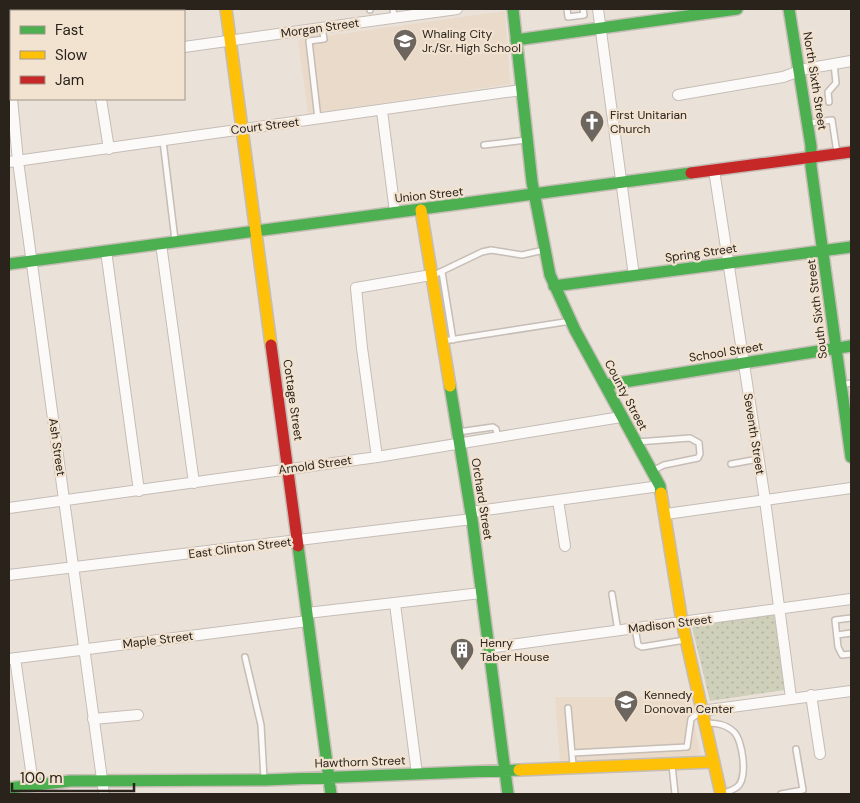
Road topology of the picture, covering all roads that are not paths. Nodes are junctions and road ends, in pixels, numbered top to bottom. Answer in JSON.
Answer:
{"nodes":[{"id":1,"x":226,"y":9,"type":"edge"},
{"id":2,"x":457,"y":9,"type":"edge"},
{"id":3,"x":513,"y":9,"type":"edge"},
{"id":4,"x":567,"y":9,"type":"edge"},
{"id":5,"x":598,"y":9,"type":"edge"},
{"id":6,"x":738,"y":9,"type":"edge"},
{"id":7,"x":789,"y":9,"type":"edge"},
{"id":8,"x":445,"y":10,"type":"edge"},
{"id":9,"x":583,"y":12,"type":"edge"},
{"id":10,"x":393,"y":13,"type":"edge"},
{"id":11,"x":322,"y":28,"type":"junction"},
{"id":12,"x":601,"y":28,"type":"junction"},
{"id":13,"x":516,"y":40,"type":"junction"},
{"id":14,"x":230,"y":41,"type":"junction"},
{"id":15,"x":185,"y":47,"type":"edge"},
{"id":16,"x":851,"y":62,"type":"edge"},
{"id":17,"x":834,"y":64,"type":"junction"},
{"id":18,"x":9,"y":67,"type":"edge"},
{"id":19,"x":799,"y":71,"type":"junction"},
{"id":20,"x":10,"y":72,"type":"edge"},
{"id":21,"x":521,"y":90,"type":"junction"},
{"id":22,"x":678,"y":95,"type":"dead end"},
{"id":23,"x":12,"y":100,"type":"edge"},
{"id":24,"x":101,"y":100,"type":"edge"},
{"id":25,"x":829,"y":102,"type":"dead end"},
{"id":26,"x":382,"y":110,"type":"junction"},
{"id":27,"x":318,"y":119,"type":"junction"},
{"id":28,"x":807,"y":124,"type":"junction"},
{"id":29,"x":243,"y":128,"type":"junction"},
{"id":30,"x":526,"y":140,"type":"junction"},
{"id":31,"x":163,"y":141,"type":"junction"},
{"id":32,"x":484,"y":145,"type":"dead end"},
{"id":33,"x":109,"y":149,"type":"junction"},
{"id":34,"x":851,"y":152,"type":"edge"},
{"id":35,"x":837,"y":154,"type":"junction"},
{"id":36,"x":811,"y":157,"type":"junction"},
{"id":37,"x":14,"y":162,"type":"edge"},
{"id":38,"x":714,"y":170,"type":"junction"},
{"id":39,"x":621,"y":183,"type":"junction"},
{"id":40,"x":534,"y":195,"type":"junction"},
{"id":41,"x":422,"y":210,"type":"junction"},
{"id":42,"x":395,"y":212,"type":"junction"},
{"id":43,"x":256,"y":231,"type":"junction"},
{"id":44,"x":176,"y":242,"type":"junction"},
{"id":45,"x":161,"y":244,"type":"junction"},
{"id":46,"x":851,"y":247,"type":"edge"},
{"id":47,"x":544,"y":250,"type":"junction"},
{"id":48,"x":106,"y":251,"type":"junction"},
{"id":49,"x":824,"y":251,"type":"junction"},
{"id":50,"x":32,"y":261,"type":"junction"},
{"id":51,"x":9,"y":264,"type":"edge"},
{"id":52,"x":726,"y":264,"type":"junction"},
{"id":53,"x":437,"y":274,"type":"junction"},
{"id":54,"x":634,"y":276,"type":"junction"},
{"id":55,"x":554,"y":286,"type":"junction"},
{"id":56,"x":571,"y":321,"type":"junction"},
{"id":57,"x":448,"y":340,"type":"junction"},
{"id":58,"x":851,"y":346,"type":"edge"},
{"id":59,"x":835,"y":348,"type":"junction"},
{"id":60,"x":743,"y":363,"type":"junction"},
{"id":61,"x":846,"y":384,"type":"edge"},
{"id":62,"x":605,"y":385,"type":"junction"},
{"id":63,"x":847,"y":401,"type":"edge"},
{"id":64,"x":622,"y":417,"type":"junction"},
{"id":65,"x":849,"y":420,"type":"edge"},
{"id":66,"x":458,"y":438,"type":"junction"},
{"id":67,"x":850,"y":441,"type":"edge"},
{"id":68,"x":636,"y":442,"type":"junction"},
{"id":69,"x":377,"y":456,"type":"junction"},
{"id":70,"x":851,"y":457,"type":"edge"},
{"id":71,"x":758,"y":459,"type":"junction"},
{"id":72,"x":731,"y":464,"type":"dead end"},
{"id":73,"x":288,"y":468,"type":"junction"},
{"id":74,"x":652,"y":471,"type":"junction"},
{"id":75,"x":194,"y":483,"type":"junction"},
{"id":76,"x":660,"y":486,"type":"junction"},
{"id":77,"x":851,"y":488,"type":"edge"},
{"id":78,"x":139,"y":491,"type":"junction"},
{"id":79,"x":64,"y":500,"type":"junction"},
{"id":80,"x":558,"y":500,"type":"junction"},
{"id":81,"x":764,"y":500,"type":"junction"},
{"id":82,"x":9,"y":508,"type":"edge"},
{"id":83,"x":666,"y":514,"type":"junction"},
{"id":84,"x":471,"y":515,"type":"junction"},
{"id":85,"x":297,"y":541,"type":"junction"},
{"id":86,"x":565,"y":546,"type":"dead end"},
{"id":87,"x":74,"y":567,"type":"junction"},
{"id":88,"x":9,"y":575,"type":"edge"},
{"id":89,"x":481,"y":593,"type":"junction"},
{"id":90,"x":612,"y":594,"type":"dead end"},
{"id":91,"x":851,"y":599,"type":"edge"},
{"id":92,"x":395,"y":604,"type":"junction"},
{"id":93,"x":780,"y":609,"type":"junction"},
{"id":94,"x":308,"y":617,"type":"junction"},
{"id":95,"x":851,"y":618,"type":"edge"},
{"id":96,"x":682,"y":622,"type":"junction"},
{"id":97,"x":635,"y":628,"type":"junction"},
{"id":98,"x":618,"y":631,"type":"junction"},
{"id":99,"x":851,"y":633,"type":"edge"},
{"id":100,"x":837,"y":635,"type":"junction"},
{"id":101,"x":686,"y":640,"type":"junction"},
{"id":102,"x":488,"y":648,"type":"junction"},
{"id":103,"x":85,"y":649,"type":"junction"},
{"id":104,"x":851,"y":654,"type":"edge"},
{"id":105,"x":245,"y":657,"type":"dead end"},
{"id":106,"x":12,"y":658,"type":"edge"},
{"id":107,"x":851,"y":691,"type":"edge"},
{"id":108,"x":811,"y":695,"type":"junction"},
{"id":109,"x":791,"y":698,"type":"junction"},
{"id":110,"x":568,"y":708,"type":"dead end"},
{"id":111,"x":701,"y":711,"type":"junction"},
{"id":112,"x":138,"y":715,"type":"dead end"},
{"id":113,"x":93,"y":719,"type":"junction"},
{"id":114,"x":704,"y":723,"type":"junction"},
{"id":115,"x":660,"y":749,"type":"junction"},
{"id":116,"x":796,"y":749,"type":"dead end"},
{"id":117,"x":572,"y":753,"type":"junction"},
{"id":118,"x":820,"y":754,"type":"dead end"},
{"id":119,"x":714,"y":762,"type":"junction"},
{"id":120,"x":666,"y":764,"type":"junction"},
{"id":121,"x":574,"y":768,"type":"junction"},
{"id":122,"x":505,"y":771,"type":"junction"},
{"id":123,"x":417,"y":774,"type":"junction"},
{"id":124,"x":329,"y":778,"type":"junction"},
{"id":125,"x":102,"y":780,"type":"junction"},
{"id":126,"x":264,"y":780,"type":"junction"},
{"id":127,"x":32,"y":784,"type":"junction"},
{"id":128,"x":9,"y":788,"type":"edge"},
{"id":129,"x":803,"y":792,"type":"edge"},
{"id":130,"x":104,"y":794,"type":"edge"},
{"id":131,"x":331,"y":794,"type":"edge"},
{"id":132,"x":508,"y":794,"type":"edge"},
{"id":133,"x":675,"y":794,"type":"edge"},
{"id":134,"x":721,"y":794,"type":"edge"},
{"id":135,"x":781,"y":794,"type":"edge"}],
"edges":[{"from":1,"to":14,"type":"main road","name":"Cottage Street"},
{"from":2,"to":8,"type":"street","name":"Morgan Street"},
{"from":3,"to":13,"type":"main road","name":"County Street"},
{"from":4,"to":9,"type":"lane"},
{"from":5,"to":12,"type":"street"},
{"from":6,"to":12,"type":"main road"},
{"from":7,"to":19,"type":"main road","name":"North Sixth Street"},
{"from":8,"to":10,"type":"street","name":"Morgan Street"},
{"from":10,"to":11,"type":"street","name":"Morgan Street"},
{"from":11,"to":14,"type":"street","name":"Morgan Street"},
{"from":11,"to":27,"type":"lane"},
{"from":12,"to":13,"type":"main road"},
{"from":12,"to":39,"type":"street"},
{"from":13,"to":21,"type":"main road","name":"County Street"},
{"from":14,"to":15,"type":"street","name":"Morgan Street"},
{"from":14,"to":29,"type":"main road","name":"Cottage Street"},
{"from":16,"to":17,"type":"street"},
{"from":17,"to":19,"type":"street"},
{"from":17,"to":25,"type":"lane"},
{"from":18,"to":20,"type":"street"},
{"from":19,"to":22,"type":"street"},
{"from":19,"to":28,"type":"main road","name":"North Sixth Street"},
{"from":21,"to":26,"type":"street","name":"Court Street"},
{"from":21,"to":30,"type":"main road","name":"County Street"},
{"from":23,"to":37,"type":"street","name":"Ash Street"},
{"from":24,"to":33,"type":"street"},
{"from":26,"to":27,"type":"street","name":"Court Street"},
{"from":26,"to":42,"type":"street"},
{"from":27,"to":29,"type":"street","name":"Court Street"},
{"from":28,"to":35,"type":"lane"},
{"from":28,"to":36,"type":"main road","name":"North Sixth Street"},
{"from":29,"to":31,"type":"street","name":"Court Street"},
{"from":29,"to":43,"type":"main road","name":"Cottage Street"},
{"from":30,"to":32,"type":"lane"},
{"from":30,"to":40,"type":"main road","name":"County Street"},
{"from":31,"to":33,"type":"street","name":"Court Street"},
{"from":31,"to":44,"type":"lane"},
{"from":33,"to":37,"type":"street","name":"Court Street"},
{"from":34,"to":35,"type":"main road","name":"Union Street"},
{"from":35,"to":36,"type":"main road","name":"Union Street"},
{"from":36,"to":38,"type":"main road","name":"Union Street"},
{"from":36,"to":49,"type":"main road","name":"South Sixth Street"},
{"from":37,"to":50,"type":"street","name":"Ash Street"},
{"from":38,"to":39,"type":"main road","name":"Union Street"},
{"from":38,"to":52,"type":"street","name":"Seventh Street"},
{"from":39,"to":40,"type":"main road","name":"Union Street"},
{"from":39,"to":54,"type":"street"},
{"from":40,"to":41,"type":"main road","name":"Union Street"},
{"from":40,"to":47,"type":"main road","name":"County Street"},
{"from":41,"to":42,"type":"main road","name":"Union Street"},
{"from":41,"to":53,"type":"main road","name":"Orchard Street"},
{"from":42,"to":43,"type":"main road","name":"Union Street"},
{"from":43,"to":44,"type":"main road","name":"Union Street"},
{"from":43,"to":73,"type":"main road","name":"Cottage Street"},
{"from":44,"to":45,"type":"main road","name":"Union Street"},
{"from":45,"to":48,"type":"main road","name":"Union Street"},
{"from":45,"to":75,"type":"street"},
{"from":46,"to":49,"type":"main road","name":"Spring Street"},
{"from":47,"to":53,"type":"lane"},
{"from":47,"to":55,"type":"main road","name":"County Street"},
{"from":48,"to":50,"type":"main road","name":"Union Street"},
{"from":48,"to":78,"type":"street"},
{"from":49,"to":52,"type":"main road","name":"Spring Street"},
{"from":49,"to":59,"type":"main road","name":"South Sixth Street"},
{"from":50,"to":51,"type":"main road","name":"Union Street"},
{"from":50,"to":79,"type":"street","name":"Ash Street"},
{"from":52,"to":54,"type":"main road","name":"Spring Street"},
{"from":52,"to":60,"type":"street","name":"Seventh Street"},
{"from":53,"to":57,"type":"main road","name":"Orchard Street"},
{"from":53,"to":69,"type":"street"},
{"from":54,"to":55,"type":"main road","name":"Spring Street"},
{"from":55,"to":56,"type":"main road","name":"County Street"},
{"from":56,"to":57,"type":"lane"},
{"from":56,"to":62,"type":"main road","name":"County Street"},
{"from":57,"to":66,"type":"main road","name":"Orchard Street"},
{"from":58,"to":59,"type":"main road","name":"School Street"},
{"from":59,"to":60,"type":"main road","name":"School Street"},
{"from":59,"to":61,"type":"main road","name":"South Sixth Street"},
{"from":60,"to":62,"type":"main road","name":"School Street"},
{"from":60,"to":71,"type":"street","name":"Seventh Street"},
{"from":61,"to":63,"type":"main road","name":"South Sixth Street"},
{"from":62,"to":64,"type":"main road","name":"County Street"},
{"from":63,"to":65,"type":"main road","name":"South Sixth Street"},
{"from":64,"to":66,"type":"street","name":"Arnold Street"},
{"from":64,"to":68,"type":"main road","name":"County Street"},
{"from":65,"to":67,"type":"main road","name":"South Sixth Street"},
{"from":66,"to":69,"type":"street","name":"Arnold Street"},
{"from":66,"to":84,"type":"main road","name":"Orchard Street"},
{"from":67,"to":70,"type":"main road","name":"South Sixth Street"},
{"from":68,"to":74,"type":"main road","name":"County Street"},
{"from":68,"to":74,"type":"lane"},
{"from":69,"to":73,"type":"street","name":"Arnold Street"},
{"from":71,"to":72,"type":"lane"},
{"from":71,"to":81,"type":"street","name":"Seventh Street"},
{"from":73,"to":75,"type":"street","name":"Arnold Street"},
{"from":73,"to":85,"type":"main road","name":"Cottage Street"},
{"from":74,"to":76,"type":"main road","name":"County Street"},
{"from":75,"to":78,"type":"street","name":"Arnold Street"},
{"from":76,"to":80,"type":"street","name":"East Clinton Street"},
{"from":76,"to":83,"type":"main road","name":"County Street"},
{"from":77,"to":81,"type":"street"},
{"from":78,"to":79,"type":"street","name":"Arnold Street"},
{"from":79,"to":82,"type":"street","name":"Arnold Street"},
{"from":79,"to":87,"type":"street","name":"Ash Street"},
{"from":80,"to":84,"type":"street","name":"East Clinton Street"},
{"from":80,"to":86,"type":"street"},
{"from":81,"to":83,"type":"street"},
{"from":81,"to":93,"type":"street","name":"Seventh Street"},
{"from":83,"to":96,"type":"main road","name":"County Street"},
{"from":84,"to":85,"type":"street","name":"East Clinton Street"},
{"from":84,"to":89,"type":"main road","name":"Orchard Street"},
{"from":85,"to":87,"type":"street","name":"East Clinton Street"},
{"from":85,"to":94,"type":"main road","name":"Cottage Street"},
{"from":87,"to":88,"type":"street","name":"East Clinton Street"},
{"from":87,"to":103,"type":"street","name":"Ash Street"},
{"from":89,"to":92,"type":"street","name":"Maple Street"},
{"from":89,"to":102,"type":"main road","name":"Orchard Street"},
{"from":90,"to":98,"type":"lane"},
{"from":91,"to":93,"type":"street","name":"Madison Street"},
{"from":92,"to":94,"type":"street","name":"Maple Street"},
{"from":92,"to":123,"type":"street"},
{"from":93,"to":96,"type":"street","name":"Madison Street"},
{"from":93,"to":109,"type":"street","name":"Seventh Street"},
{"from":94,"to":103,"type":"street","name":"Maple Street"},
{"from":94,"to":124,"type":"main road","name":"Cottage Street"},
{"from":95,"to":100,"type":"lane"},
{"from":96,"to":97,"type":"street","name":"Madison Street"},
{"from":96,"to":101,"type":"main road","name":"County Street"},
{"from":97,"to":98,"type":"street","name":"Madison Street"},
{"from":97,"to":101,"type":"lane"},
{"from":98,"to":102,"type":"street","name":"Madison Street"},
{"from":99,"to":100,"type":"lane"},
{"from":100,"to":104,"type":"lane"},
{"from":101,"to":111,"type":"main road","name":"County Street"},
{"from":102,"to":122,"type":"main road","name":"Orchard Street"},
{"from":103,"to":106,"type":"street","name":"Maple Street"},
{"from":103,"to":113,"type":"street","name":"Ash Street"},
{"from":105,"to":126,"type":"lane"},
{"from":106,"to":127,"type":"street"},
{"from":107,"to":108,"type":"street"},
{"from":108,"to":109,"type":"street"},
{"from":108,"to":118,"type":"street"},
{"from":109,"to":111,"type":"street"},
{"from":110,"to":117,"type":"lane"},
{"from":111,"to":114,"type":"main road","name":"County Street"},
{"from":111,"to":115,"type":"lane"},
{"from":112,"to":113,"type":"street"},
{"from":113,"to":125,"type":"street","name":"Ash Street"},
{"from":114,"to":119,"type":"main road","name":"County Street"},
{"from":114,"to":134,"type":"lane"},
{"from":115,"to":117,"type":"lane"},
{"from":115,"to":120,"type":"lane"},
{"from":116,"to":129,"type":"lane"},
{"from":117,"to":121,"type":"lane"},
{"from":119,"to":120,"type":"main road","name":"Hawthorn Street"},
{"from":119,"to":134,"type":"main road","name":"County Street"},
{"from":120,"to":121,"type":"main road","name":"Hawthorn Street"},
{"from":120,"to":133,"type":"lane"},
{"from":121,"to":122,"type":"main road","name":"Hawthorn Street"},
{"from":122,"to":123,"type":"main road","name":"Hawthorn Street"},
{"from":122,"to":132,"type":"main road","name":"Orchard Street"},
{"from":123,"to":124,"type":"main road","name":"Hawthorn Street"},
{"from":124,"to":126,"type":"main road","name":"Hawthorn Street"},
{"from":124,"to":131,"type":"main road","name":"Cottage Street"},
{"from":125,"to":126,"type":"main road","name":"Hawthorn Street"},
{"from":125,"to":127,"type":"main road","name":"Hawthorn Street"},
{"from":125,"to":130,"type":"street","name":"Ash Street"},
{"from":127,"to":128,"type":"main road","name":"Hawthorn Street"},
{"from":129,"to":135,"type":"lane"}]}
